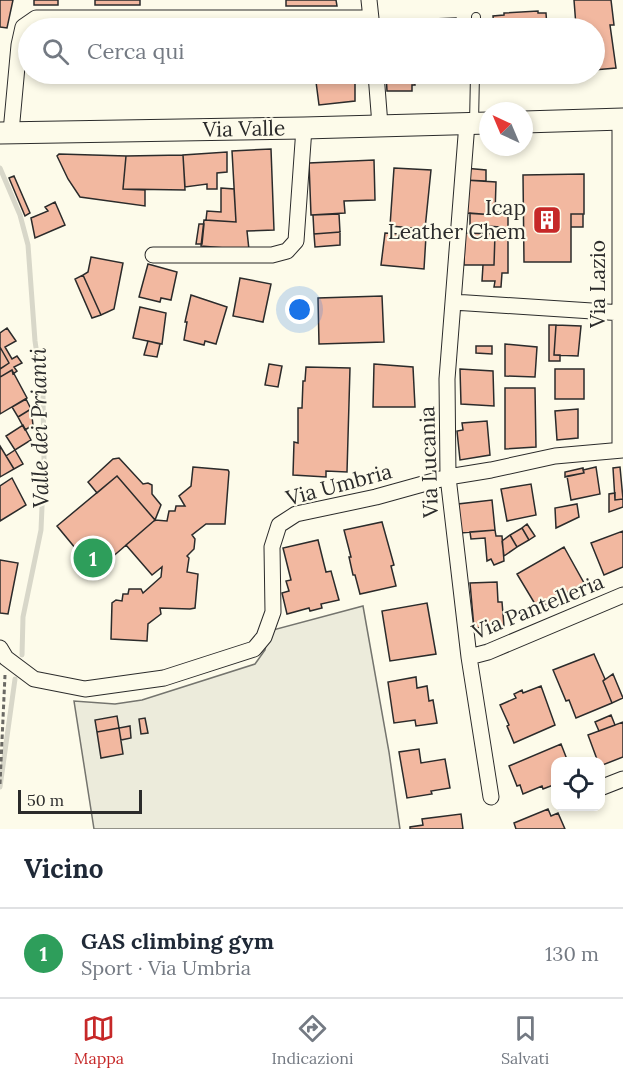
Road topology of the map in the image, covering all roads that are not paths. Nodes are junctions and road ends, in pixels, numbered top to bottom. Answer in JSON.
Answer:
{"nodes":[{"id":1,"x":369,"y":0,"type":"edge"},
{"id":2,"x":371,"y":18,"type":"edge"},
{"id":3,"x":18,"y":55,"type":"edge"},
{"id":4,"x":377,"y":84,"type":"edge"},
{"id":5,"x":475,"y":84,"type":"edge"},
{"id":6,"x":621,"y":119,"type":"edge"},
{"id":7,"x":533,"y":122,"type":"edge"},
{"id":8,"x":476,"y":123,"type":"edge"},
{"id":9,"x":380,"y":125,"type":"junction"},
{"id":10,"x":304,"y":128,"type":"junction"},
{"id":11,"x":6,"y":133,"type":"edge"},
{"id":12,"x":153,"y":255,"type":"dead end"},
{"id":13,"x":453,"y":302,"type":"junction"},
{"id":14,"x":621,"y":313,"type":"edge"},
{"id":15,"x":621,"y":450,"type":"edge"},
{"id":16,"x":448,"y":477,"type":"junction"},
{"id":17,"x":623,"y":595,"type":"edge"},
{"id":18,"x":3,"y":653,"type":"edge"},
{"id":19,"x":469,"y":657,"type":"junction"},
{"id":20,"x":623,"y":779,"type":"edge"},
{"id":21,"x":605,"y":786,"type":"edge"},
{"id":22,"x":490,"y":797,"type":"dead end"}],
"edges":[{"from":1,"to":2,"type":"street"},
{"from":3,"to":11,"type":"street"},
{"from":4,"to":9,"type":"street"},
{"from":5,"to":8,"type":"lane"},
{"from":6,"to":7,"type":"main road"},
{"from":6,"to":14,"type":"street","name":"Via Lazio"},
{"from":8,"to":9,"type":"main road","name":"Via Valle"},
{"from":8,"to":13,"type":"street","name":"Via Lucania"},
{"from":9,"to":10,"type":"main road","name":"Via Valle"},
{"from":10,"to":11,"type":"main road","name":"Via Valle"},
{"from":10,"to":12,"type":"street"},
{"from":13,"to":14,"type":"street"},
{"from":13,"to":16,"type":"street","name":"Via Lucania"},
{"from":14,"to":15,"type":"street","name":"Via Lazio"},
{"from":15,"to":16,"type":"street","name":"Via Umbria"},
{"from":16,"to":18,"type":"street","name":"Via Umbria"},
{"from":16,"to":19,"type":"street","name":"Via Lucania"},
{"from":17,"to":19,"type":"street","name":"Via Pantelleria"},
{"from":19,"to":22,"type":"street","name":"Via Lucania"},
{"from":20,"to":21,"type":"street"}]}
